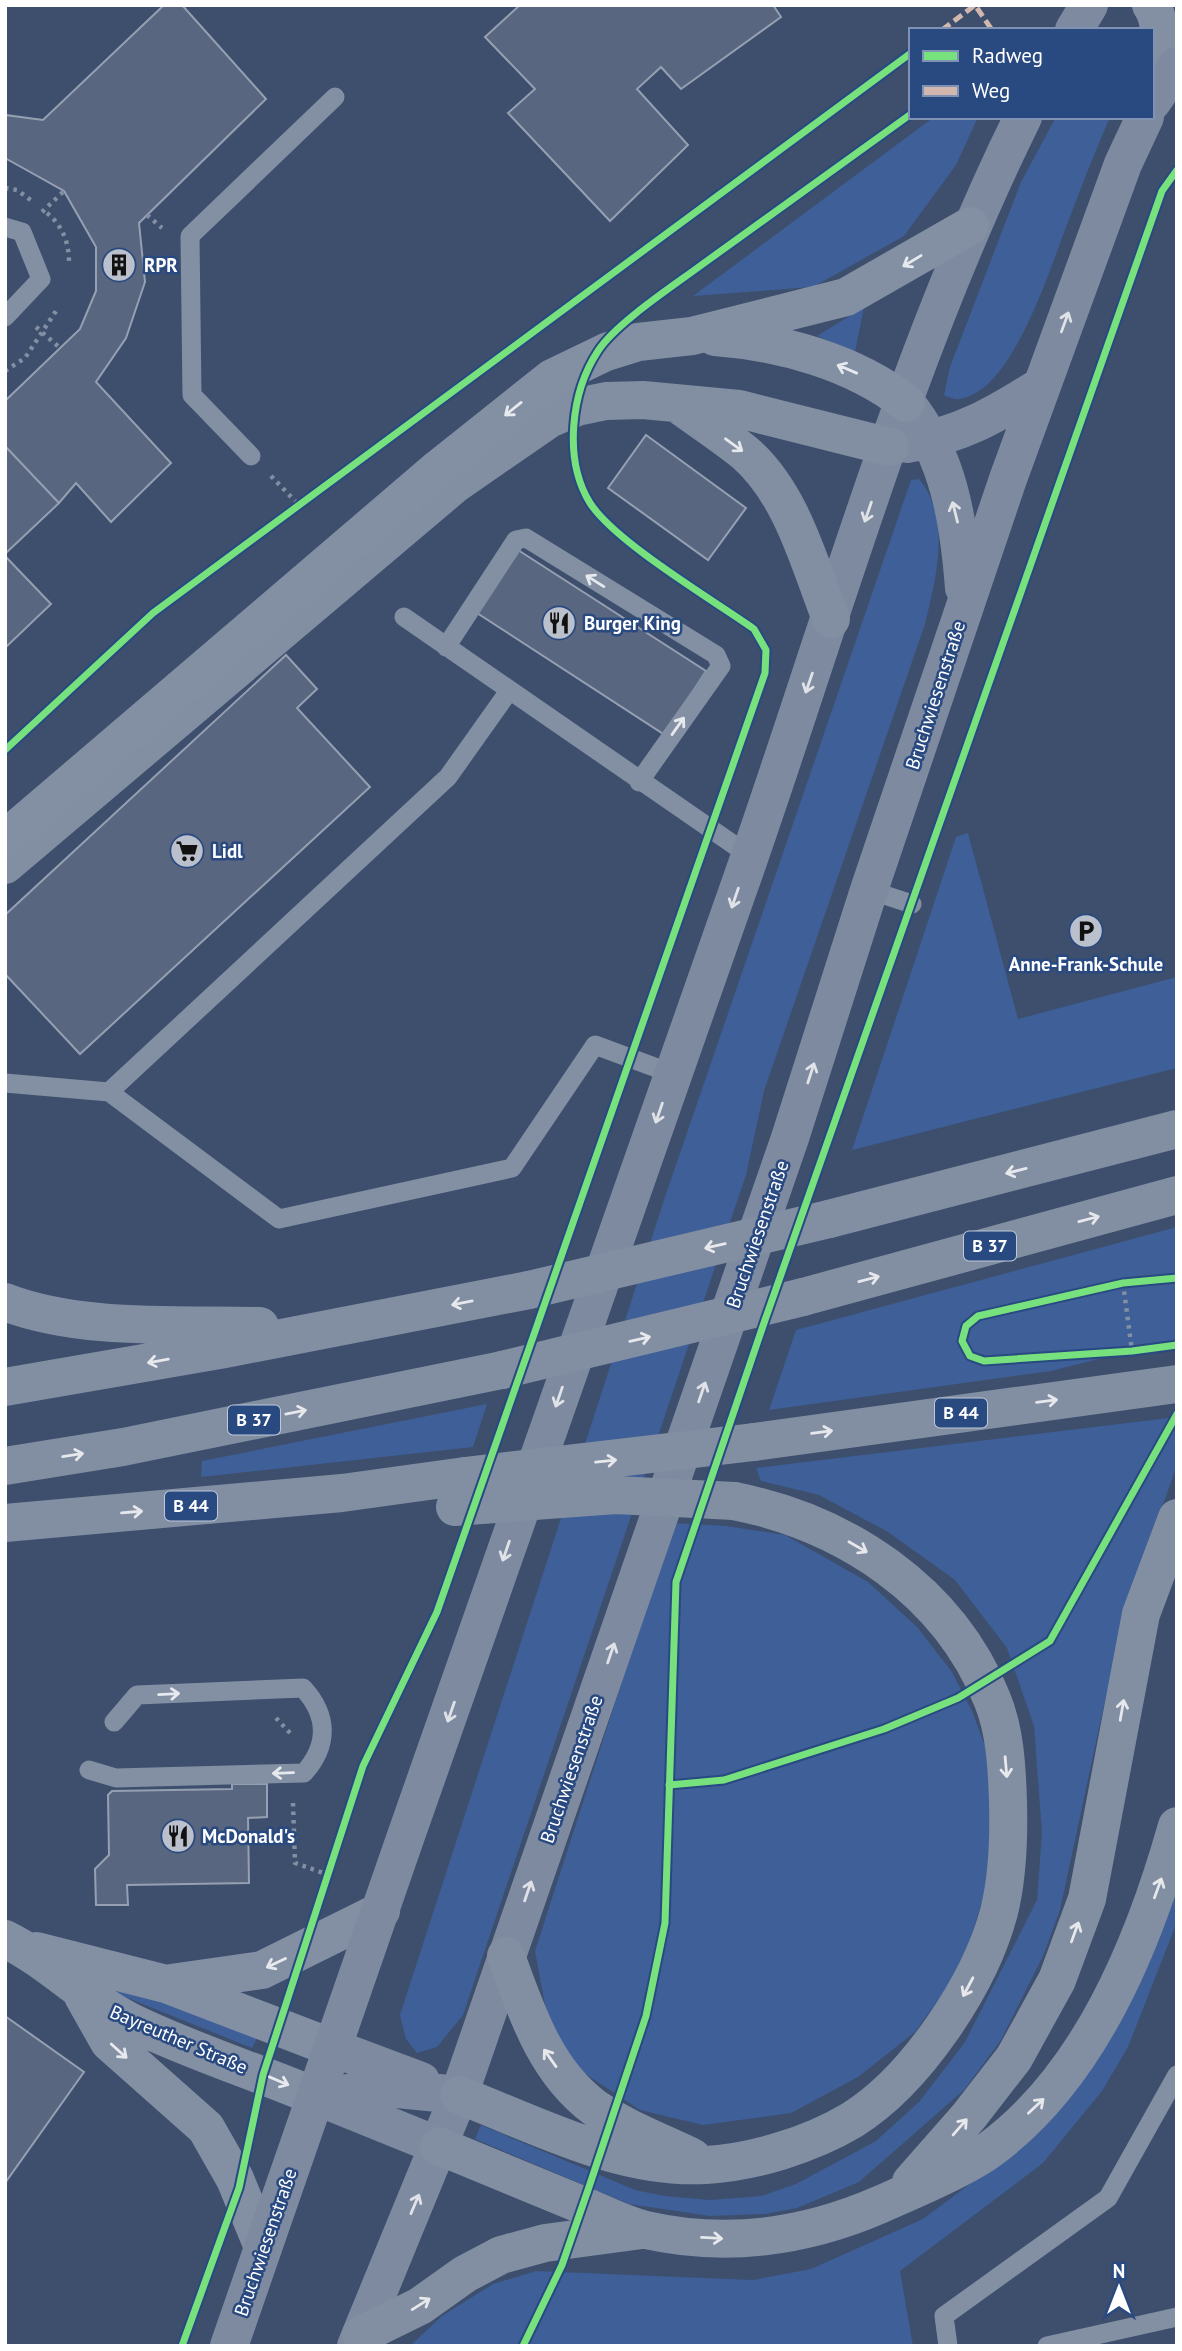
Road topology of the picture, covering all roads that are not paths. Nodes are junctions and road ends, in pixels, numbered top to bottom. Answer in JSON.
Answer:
{"nodes":[{"id":1,"x":1089,"y":5,"type":"edge"},
{"id":2,"x":1151,"y":5,"type":"edge"},
{"id":3,"x":1075,"y":28,"type":"edge"},
{"id":4,"x":1177,"y":66,"type":"edge"},
{"id":5,"x":1154,"y":79,"type":"edge"},
{"id":6,"x":335,"y":97,"type":"dead end"},
{"id":7,"x":1154,"y":101,"type":"edge"},
{"id":8,"x":1022,"y":119,"type":"edge"},
{"id":9,"x":1145,"y":119,"type":"edge"},
{"id":10,"x":970,"y":226,"type":"junction"},
{"id":11,"x":5,"y":228,"type":"edge"},
{"id":12,"x":5,"y":317,"type":"edge"},
{"id":13,"x":692,"y":336,"type":"junction"},
{"id":14,"x":1041,"y":386,"type":"junction"},
{"id":15,"x":906,"y":404,"type":"junction"},
{"id":16,"x":679,"y":405,"type":"junction"},
{"id":17,"x":932,"y":440,"type":"junction"},
{"id":18,"x":890,"y":447,"type":"junction"},
{"id":19,"x":251,"y":456,"type":"road end"},
{"id":20,"x":965,"y":604,"type":"junction"},
{"id":21,"x":404,"y":617,"type":"dead end"},
{"id":22,"x":831,"y":619,"type":"junction"},
{"id":23,"x":446,"y":647,"type":"junction"},
{"id":24,"x":509,"y":691,"type":"junction"},
{"id":25,"x":639,"y":782,"type":"junction"},
{"id":26,"x":5,"y":839,"type":"edge"},
{"id":27,"x":750,"y":856,"type":"junction"},
{"id":28,"x":5,"y":865,"type":"edge"},
{"id":29,"x":869,"y":890,"type":"junction"},
{"id":30,"x":912,"y":904,"type":"dead end"},
{"id":31,"x":673,"y":1074,"type":"junction"},
{"id":32,"x":5,"y":1083,"type":"edge"},
{"id":33,"x":109,"y":1092,"type":"junction"},
{"id":34,"x":1177,"y":1129,"type":"edge"},
{"id":35,"x":1177,"y":1195,"type":"edge"},
{"id":36,"x":5,"y":1302,"type":"edge"},
{"id":37,"x":335,"y":1328,"type":"junction"},
{"id":38,"x":1173,"y":1384,"type":"edge"},
{"id":39,"x":5,"y":1387,"type":"edge"},
{"id":40,"x":5,"y":1466,"type":"edge"},
{"id":41,"x":460,"y":1492,"type":"junction"},
{"id":42,"x":1177,"y":1518,"type":"edge"},
{"id":43,"x":5,"y":1523,"type":"edge"},
{"id":44,"x":114,"y":1723,"type":"dead end"},
{"id":45,"x":89,"y":1770,"type":"dead end"},
{"id":46,"x":1177,"y":1826,"type":"edge"},
{"id":47,"x":381,"y":1911,"type":"junction"},
{"id":48,"x":15,"y":1944,"type":"edge"},
{"id":49,"x":506,"y":1956,"type":"junction"},
{"id":50,"x":166,"y":1984,"type":"junction"},
{"id":51,"x":82,"y":1994,"type":"junction"},
{"id":52,"x":333,"y":2048,"type":"junction"},
{"id":53,"x":1177,"y":2075,"type":"edge"},
{"id":54,"x":459,"y":2095,"type":"junction"},
{"id":55,"x":316,"y":2097,"type":"junction"},
{"id":56,"x":589,"y":2125,"type":"junction"},
{"id":57,"x":439,"y":2146,"type":"junction"},
{"id":58,"x":898,"y":2196,"type":"junction"},
{"id":59,"x":600,"y":2225,"type":"junction"},
{"id":60,"x":263,"y":2247,"type":"junction"},
{"id":61,"x":1177,"y":2317,"type":"edge"},
{"id":62,"x":358,"y":2340,"type":"edge"},
{"id":63,"x":229,"y":2346,"type":"edge"},
{"id":64,"x":948,"y":2346,"type":"edge"},
{"id":65,"x":1047,"y":2346,"type":"edge"}],
"edges":[{"from":1,"to":3,"type":"main road"},
{"from":2,"to":5,"type":"main road"},
{"from":4,"to":7,"type":"main road","name":"Bruchwiesenstraße"},
{"from":6,"to":19,"type":"lane"},
{"from":8,"to":10,"type":"main road","name":"Bruchwiesenstraße"},
{"from":14,"to":9,"type":"main road","name":"Bruchwiesenstraße","one_way":true},
{"from":10,"to":13,"type":"main road","one_way":true},
{"from":10,"to":15,"type":"main road","name":"Bruchwiesenstraße"},
{"from":11,"to":12,"type":"lane"},
{"from":15,"to":13,"type":"main road","one_way":true},
{"from":13,"to":26,"type":"main road","one_way":true},
{"from":14,"to":17,"type":"main road"},
{"from":14,"to":20,"type":"main road","name":"Bruchwiesenstraße"},
{"from":15,"to":17,"type":"main road"},
{"from":15,"to":18,"type":"main road","name":"Bruchwiesenstraße"},
{"from":16,"to":18,"type":"highway"},
{"from":16,"to":22,"type":"highway","one_way":true},
{"from":16,"to":28,"type":"highway"},
{"from":17,"to":18,"type":"main road"},
{"from":20,"to":17,"type":"main road","one_way":true},
{"from":18,"to":22,"type":"main road","name":"Bruchwiesenstraße","one_way":true},
{"from":20,"to":29,"type":"main road","name":"Bruchwiesenstraße"},
{"from":21,"to":23,"type":"lane"},
{"from":22,"to":27,"type":"main road","name":"Bruchwiesenstraße","one_way":true},
{"from":23,"to":24,"type":"lane"},
{"from":25,"to":23,"type":"lane","one_way":true},
{"from":24,"to":25,"type":"lane"},
{"from":24,"to":33,"type":"lane"},
{"from":25,"to":27,"type":"lane"},
{"from":27,"to":31,"type":"main road","name":"Bruchwiesenstraße","one_way":true},
{"from":29,"to":30,"type":"lane"},
{"from":49,"to":29,"type":"main road","name":"Bruchwiesenstraße","one_way":true},
{"from":31,"to":33,"type":"lane"},
{"from":31,"to":47,"type":"main road","name":"Bruchwiesenstraße","one_way":true},
{"from":32,"to":33,"type":"lane"},
{"from":34,"to":37,"type":"highway","one_way":true,"bridge":true},
{"from":40,"to":35,"type":"highway","number":"B 37","one_way":true,"bridge":true},
{"from":36,"to":37,"type":"highway"},
{"from":37,"to":39,"type":"highway","one_way":true},
{"from":41,"to":38,"type":"highway","number":"B 44","one_way":true,"bridge":true},
{"from":43,"to":41,"type":"highway","number":"B 44","one_way":true},
{"from":41,"to":56,"type":"highway","one_way":true,"bridge":true},
{"from":58,"to":42,"type":"highway","one_way":true},
{"from":44,"to":45,"type":"lane","one_way":true},
{"from":58,"to":46,"type":"highway","one_way":true},
{"from":47,"to":50,"type":"main road","name":"Bayreuther Straße","one_way":true},
{"from":47,"to":52,"type":"main road","name":"Bruchwiesenstraße"},
{"from":48,"to":50,"type":"main road","name":"Bayreuther Straße"},
{"from":48,"to":51,"type":"main road","name":"Bayreuther Straße"},
{"from":49,"to":54,"type":"main road","name":"Bruchwiesenstraße"},
{"from":56,"to":49,"type":"highway","one_way":true},
{"from":50,"to":52,"type":"main road","name":"Bayreuther Straße"},
{"from":51,"to":55,"type":"main road","name":"Bayreuther Straße","one_way":true},
{"from":51,"to":60,"type":"main road","name":"Bayreuther Straße","one_way":true},
{"from":52,"to":54,"type":"main road"},
{"from":52,"to":55,"type":"main road","name":"Bruchwiesenstraße"},
{"from":53,"to":64,"type":"lane"},
{"from":54,"to":55,"type":"main road"},
{"from":54,"to":56,"type":"highway"},
{"from":54,"to":57,"type":"main road","name":"Bruchwiesenstraße"},
{"from":55,"to":57,"type":"main road"},
{"from":55,"to":60,"type":"main road","name":"Bruchwiesenstraße"},
{"from":57,"to":59,"type":"highway"},
{"from":62,"to":57,"type":"main road","name":"Bruchwiesenstraße","one_way":true},
{"from":59,"to":58,"type":"highway","one_way":true},
{"from":62,"to":59,"type":"highway","one_way":true},
{"from":60,"to":63,"type":"main road","name":"Bruchwiesenstraße"},
{"from":61,"to":65,"type":"lane"}]}
